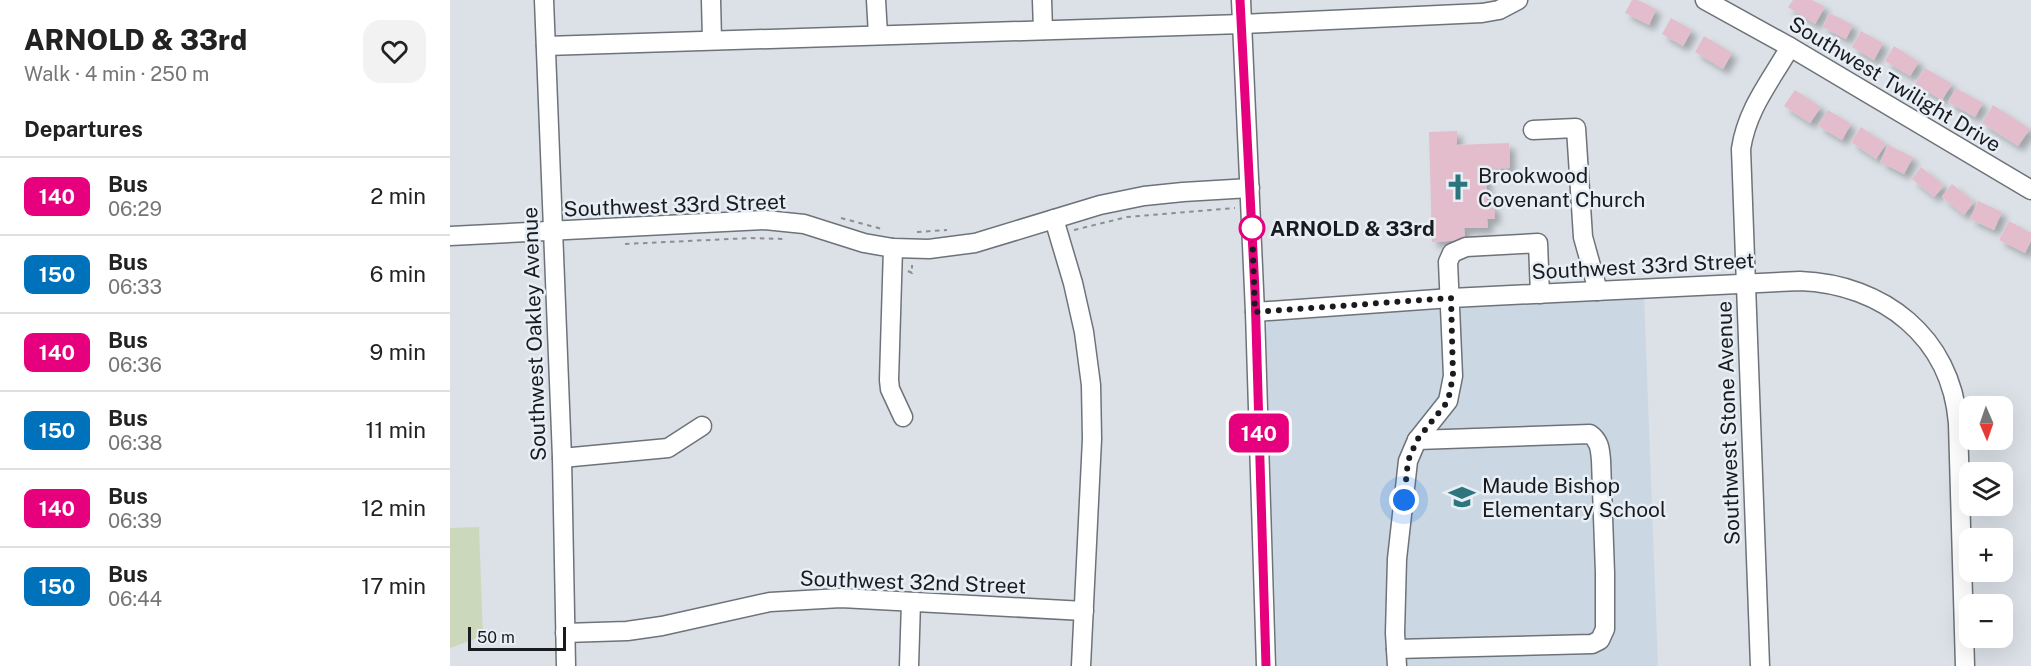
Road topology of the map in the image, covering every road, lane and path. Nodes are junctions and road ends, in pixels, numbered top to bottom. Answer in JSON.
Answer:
{"nodes":[{"id":1,"x":544,"y":0,"type":"edge"},
{"id":2,"x":711,"y":0,"type":"edge"},
{"id":3,"x":876,"y":0,"type":"edge"},
{"id":4,"x":1042,"y":0,"type":"edge"},
{"id":5,"x":1240,"y":0,"type":"edge"},
{"id":6,"x":1518,"y":0,"type":"edge"},
{"id":7,"x":1705,"y":0,"type":"edge"},
{"id":8,"x":1242,"y":24,"type":"junction"},
{"id":9,"x":1043,"y":30,"type":"junction"},
{"id":10,"x":878,"y":35,"type":"junction"},
{"id":11,"x":712,"y":40,"type":"junction"},
{"id":12,"x":546,"y":46,"type":"junction"},
{"id":13,"x":1790,"y":47,"type":"junction"},
{"id":14,"x":1533,"y":130,"type":"dead end"},
{"id":15,"x":1250,"y":188,"type":"junction"},
{"id":16,"x":2031,"y":190,"type":"edge"},
{"id":17,"x":1238,"y":208,"type":"dead end"},
{"id":18,"x":841,"y":218,"type":"dead end"},
{"id":19,"x":1054,"y":219,"type":"junction"},
{"id":20,"x":952,"y":229,"type":"dead end"},
{"id":21,"x":887,"y":230,"type":"dead end"},
{"id":22,"x":1074,"y":230,"type":"dead end"},
{"id":23,"x":552,"y":231,"type":"junction"},
{"id":24,"x":909,"y":233,"type":"dead end"},
{"id":25,"x":450,"y":236,"type":"edge"},
{"id":26,"x":790,"y":239,"type":"dead end"},
{"id":27,"x":625,"y":244,"type":"dead end"},
{"id":28,"x":893,"y":257,"type":"junction"},
{"id":29,"x":912,"y":259,"type":"dead end"},
{"id":30,"x":1745,"y":284,"type":"junction"},
{"id":31,"x":1598,"y":291,"type":"junction"},
{"id":32,"x":1540,"y":294,"type":"junction"},
{"id":33,"x":1451,"y":298,"type":"junction"},
{"id":34,"x":1255,"y":312,"type":"junction"},
{"id":35,"x":903,"y":417,"type":"dead end"},
{"id":36,"x":702,"y":426,"type":"dead end"},
{"id":37,"x":1417,"y":440,"type":"junction"},
{"id":38,"x":562,"y":458,"type":"junction"},
{"id":39,"x":911,"y":602,"type":"junction"},
{"id":40,"x":1084,"y":611,"type":"junction"},
{"id":41,"x":565,"y":633,"type":"junction"},
{"id":42,"x":1397,"y":658,"type":"edge"},
{"id":43,"x":566,"y":666,"type":"edge"},
{"id":44,"x":909,"y":666,"type":"edge"},
{"id":45,"x":1081,"y":666,"type":"edge"},
{"id":46,"x":1266,"y":666,"type":"edge"},
{"id":47,"x":1760,"y":666,"type":"edge"},
{"id":48,"x":1965,"y":666,"type":"edge"}],
"edges":[{"from":1,"to":12,"type":"street","name":"Southwest Oakley Avenue"},
{"from":2,"to":11,"type":"street"},
{"from":3,"to":10,"type":"street"},
{"from":4,"to":9,"type":"street"},
{"from":5,"to":8,"type":"street"},
{"from":6,"to":8,"type":"street"},
{"from":7,"to":13,"type":"street","name":"Southwest Twilight Drive"},
{"from":8,"to":9,"type":"street"},
{"from":8,"to":15,"type":"street"},
{"from":9,"to":10,"type":"street"},
{"from":10,"to":11,"type":"street"},
{"from":11,"to":12,"type":"street"},
{"from":12,"to":23,"type":"street","name":"Southwest Oakley Avenue"},
{"from":13,"to":16,"type":"street","name":"Southwest Twilight Drive"},
{"from":13,"to":30,"type":"street","name":"Southwest Stone Avenue"},
{"from":14,"to":31,"type":"street"},
{"from":15,"to":19,"type":"street","name":"Southwest 33rd Street"},
{"from":15,"to":34,"type":"street"},
{"from":17,"to":22,"type":"path"},
{"from":18,"to":21,"type":"path"},
{"from":19,"to":28,"type":"street","name":"Southwest 33rd Street"},
{"from":19,"to":40,"type":"street"},
{"from":20,"to":24,"type":"path"},
{"from":23,"to":25,"type":"street","name":"Southwest 33rd Street"},
{"from":23,"to":28,"type":"street","name":"Southwest 33rd Street"},
{"from":23,"to":38,"type":"street","name":"Southwest Oakley Avenue"},
{"from":26,"to":27,"type":"path"},
{"from":28,"to":29,"type":"path"},
{"from":28,"to":35,"type":"street"},
{"from":30,"to":31,"type":"street","name":"Southwest 33rd Street"},
{"from":30,"to":47,"type":"street","name":"Southwest Stone Avenue"},
{"from":30,"to":48,"type":"street","name":"Southwest 33rd Street"},
{"from":31,"to":32,"type":"street","name":"Southwest 33rd Street"},
{"from":32,"to":33,"type":"street","name":"Southwest 33rd Street"},
{"from":32,"to":33,"type":"street"},
{"from":33,"to":34,"type":"street","name":"Southwest 33rd Street"},
{"from":33,"to":37,"type":"street"},
{"from":34,"to":46,"type":"street"},
{"from":36,"to":38,"type":"street"},
{"from":37,"to":42,"type":"street"},
{"from":37,"to":42,"type":"street"},
{"from":38,"to":41,"type":"street","name":"Southwest Oakley Avenue"},
{"from":39,"to":40,"type":"street","name":"Southwest 32nd Street"},
{"from":39,"to":41,"type":"street","name":"Southwest 32nd Street"},
{"from":39,"to":44,"type":"street"},
{"from":40,"to":45,"type":"street"},
{"from":41,"to":43,"type":"street","name":"Southwest Oakley Avenue"}]}
